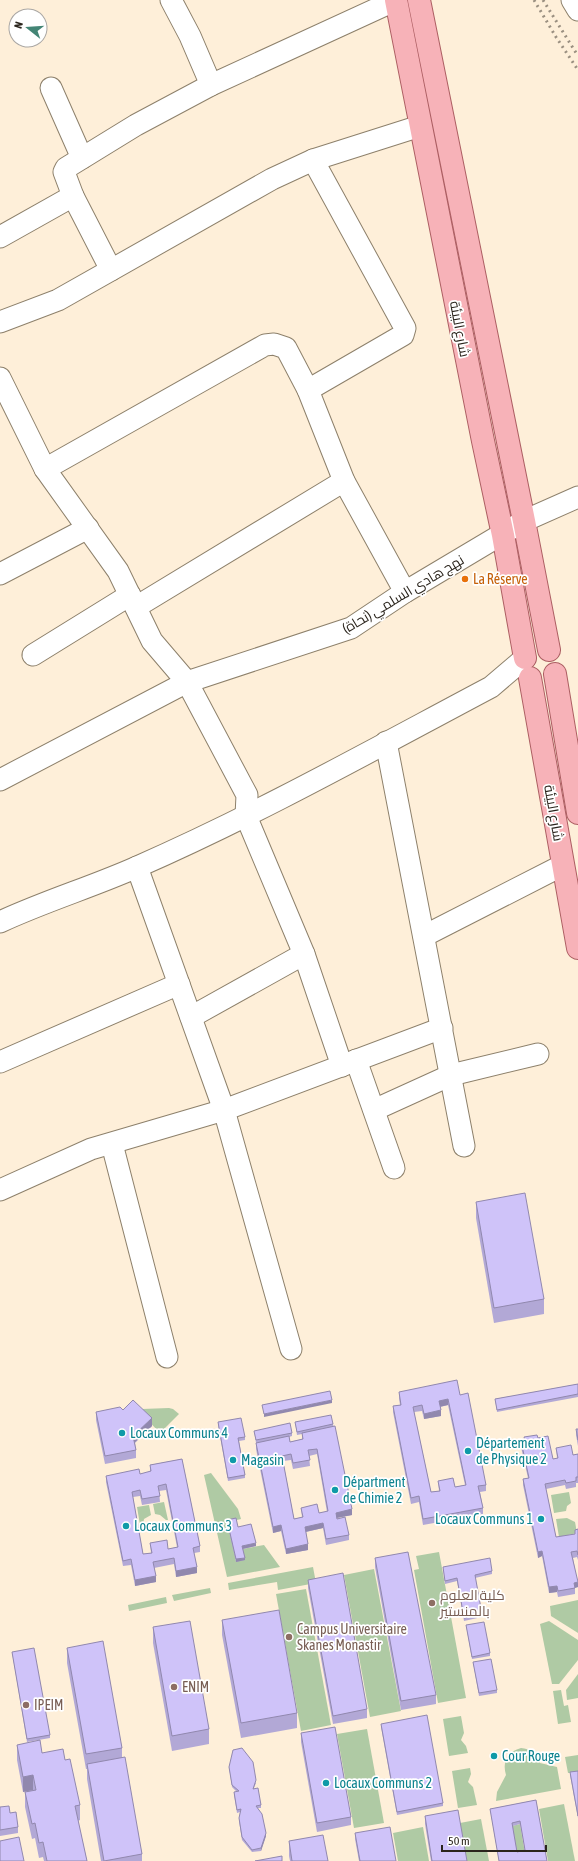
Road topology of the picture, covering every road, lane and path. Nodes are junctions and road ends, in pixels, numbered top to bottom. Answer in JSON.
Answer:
{"nodes":[{"id":1,"x":171,"y":0,"type":"edge"},
{"id":2,"x":396,"y":0,"type":"edge"},
{"id":3,"x":419,"y":0,"type":"edge"},
{"id":4,"x":572,"y":0,"type":"edge"},
{"id":5,"x":578,"y":10,"type":"edge"},
{"id":6,"x":211,"y":85,"type":"junction"},
{"id":7,"x":51,"y":88,"type":"dead end"},
{"id":8,"x":420,"y":126,"type":"junction"},
{"id":9,"x":82,"y":158,"type":"junction"},
{"id":10,"x":313,"y":160,"type":"junction"},
{"id":11,"x":73,"y":196,"type":"junction"},
{"id":12,"x":0,"y":237,"type":"edge"},
{"id":13,"x":112,"y":270,"type":"junction"},
{"id":14,"x":0,"y":322,"type":"edge"},
{"id":15,"x":0,"y":378,"type":"edge"},
{"id":16,"x":308,"y":390,"type":"junction"},
{"id":17,"x":45,"y":469,"type":"junction"},
{"id":18,"x":344,"y":481,"type":"junction"},
{"id":19,"x":578,"y":497,"type":"edge"},
{"id":20,"x":524,"y":521,"type":"junction"},
{"id":21,"x":88,"y":528,"type":"junction"},
{"id":22,"x":503,"y":535,"type":"junction"},
{"id":23,"x":0,"y":574,"type":"edge"},
{"id":24,"x":406,"y":592,"type":"junction"},
{"id":25,"x":133,"y":601,"type":"junction"},
{"id":26,"x":548,"y":650,"type":"junction"},
{"id":27,"x":33,"y":655,"type":"dead end"},
{"id":28,"x":528,"y":668,"type":"junction"},
{"id":29,"x":555,"y":674,"type":"junction"},
{"id":30,"x":187,"y":682,"type":"junction"},
{"id":31,"x":386,"y":742,"type":"junction"},
{"id":32,"x":0,"y":780,"type":"edge"},
{"id":33,"x":577,"y":800,"type":"edge"},
{"id":34,"x":246,"y":816,"type":"junction"},
{"id":35,"x":563,"y":865,"type":"junction"},
{"id":36,"x":137,"y":867,"type":"junction"},
{"id":37,"x":0,"y":922,"type":"edge"},
{"id":38,"x":424,"y":936,"type":"junction"},
{"id":39,"x":578,"y":948,"type":"edge"},
{"id":40,"x":304,"y":954,"type":"junction"},
{"id":41,"x":179,"y":984,"type":"junction"},
{"id":42,"x":191,"y":1017,"type":"junction"},
{"id":43,"x":442,"y":1028,"type":"junction"},
{"id":44,"x":538,"y":1054,"type":"dead end"},
{"id":45,"x":0,"y":1062,"type":"edge"},
{"id":46,"x":349,"y":1063,"type":"junction"},
{"id":47,"x":451,"y":1075,"type":"junction"},
{"id":48,"x":224,"y":1110,"type":"junction"},
{"id":49,"x":374,"y":1110,"type":"junction"},
{"id":50,"x":112,"y":1144,"type":"junction"},
{"id":51,"x":464,"y":1146,"type":"dead end"},
{"id":52,"x":394,"y":1168,"type":"dead end"},
{"id":53,"x":0,"y":1190,"type":"edge"},
{"id":54,"x":291,"y":1349,"type":"dead end"},
{"id":55,"x":167,"y":1357,"type":"dead end"}],
"edges":[{"from":1,"to":6,"type":"street"},
{"from":2,"to":6,"type":"street"},
{"from":2,"to":8,"type":"main road","name":"شارع البيئة"},
{"from":3,"to":20,"type":"main road","name":"شارع البيئة"},
{"from":4,"to":5,"type":"street"},
{"from":6,"to":9,"type":"street"},
{"from":7,"to":9,"type":"street"},
{"from":8,"to":10,"type":"street"},
{"from":8,"to":22,"type":"main road","name":"شارع البيئة"},
{"from":9,"to":11,"type":"street"},
{"from":10,"to":13,"type":"street"},
{"from":10,"to":16,"type":"street"},
{"from":11,"to":12,"type":"street"},
{"from":11,"to":13,"type":"street"},
{"from":13,"to":14,"type":"street"},
{"from":15,"to":17,"type":"street"},
{"from":16,"to":17,"type":"street"},
{"from":16,"to":18,"type":"street"},
{"from":17,"to":21,"type":"street"},
{"from":18,"to":24,"type":"street"},
{"from":18,"to":25,"type":"street"},
{"from":19,"to":20,"type":"street","name":"نهج هادي السلمي (نحاة)"},
{"from":20,"to":22,"type":"street","name":"نهج هادي السلمي (نحاة)"},
{"from":20,"to":26,"type":"main road","name":"شارع البيئة"},
{"from":21,"to":23,"type":"street"},
{"from":21,"to":25,"type":"street"},
{"from":22,"to":24,"type":"street","name":"نهج هادي السلمي (نحاة)"},
{"from":22,"to":28,"type":"main road","name":"شارع البيئة"},
{"from":24,"to":30,"type":"street","name":"نهج هادي السلمي (نحاة)"},
{"from":25,"to":27,"type":"street"},
{"from":25,"to":30,"type":"street"},
{"from":26,"to":28,"type":"main road"},
{"from":26,"to":29,"type":"main road","name":"شارع البيئة"},
{"from":28,"to":29,"type":"main road"},
{"from":28,"to":31,"type":"street"},
{"from":28,"to":35,"type":"main road","name":"شارع البيئة"},
{"from":29,"to":33,"type":"main road","name":"شارع البيئة"},
{"from":30,"to":32,"type":"street","name":"نهج هادي السلمي (نحاة)"},
{"from":30,"to":34,"type":"street"},
{"from":31,"to":34,"type":"street"},
{"from":31,"to":38,"type":"street"},
{"from":34,"to":36,"type":"street"},
{"from":34,"to":40,"type":"street"},
{"from":35,"to":38,"type":"street"},
{"from":35,"to":39,"type":"main road","name":"شارع البيئة"},
{"from":36,"to":37,"type":"street"},
{"from":36,"to":41,"type":"street"},
{"from":38,"to":43,"type":"street"},
{"from":40,"to":42,"type":"street"},
{"from":40,"to":46,"type":"street"},
{"from":41,"to":42,"type":"street"},
{"from":41,"to":45,"type":"street"},
{"from":42,"to":48,"type":"street"},
{"from":43,"to":46,"type":"street"},
{"from":43,"to":47,"type":"street"},
{"from":44,"to":47,"type":"street"},
{"from":46,"to":48,"type":"street"},
{"from":46,"to":49,"type":"street"},
{"from":47,"to":49,"type":"street"},
{"from":47,"to":51,"type":"street"},
{"from":48,"to":50,"type":"street"},
{"from":48,"to":54,"type":"street"},
{"from":49,"to":52,"type":"street"},
{"from":50,"to":53,"type":"street"},
{"from":50,"to":55,"type":"street"}]}
